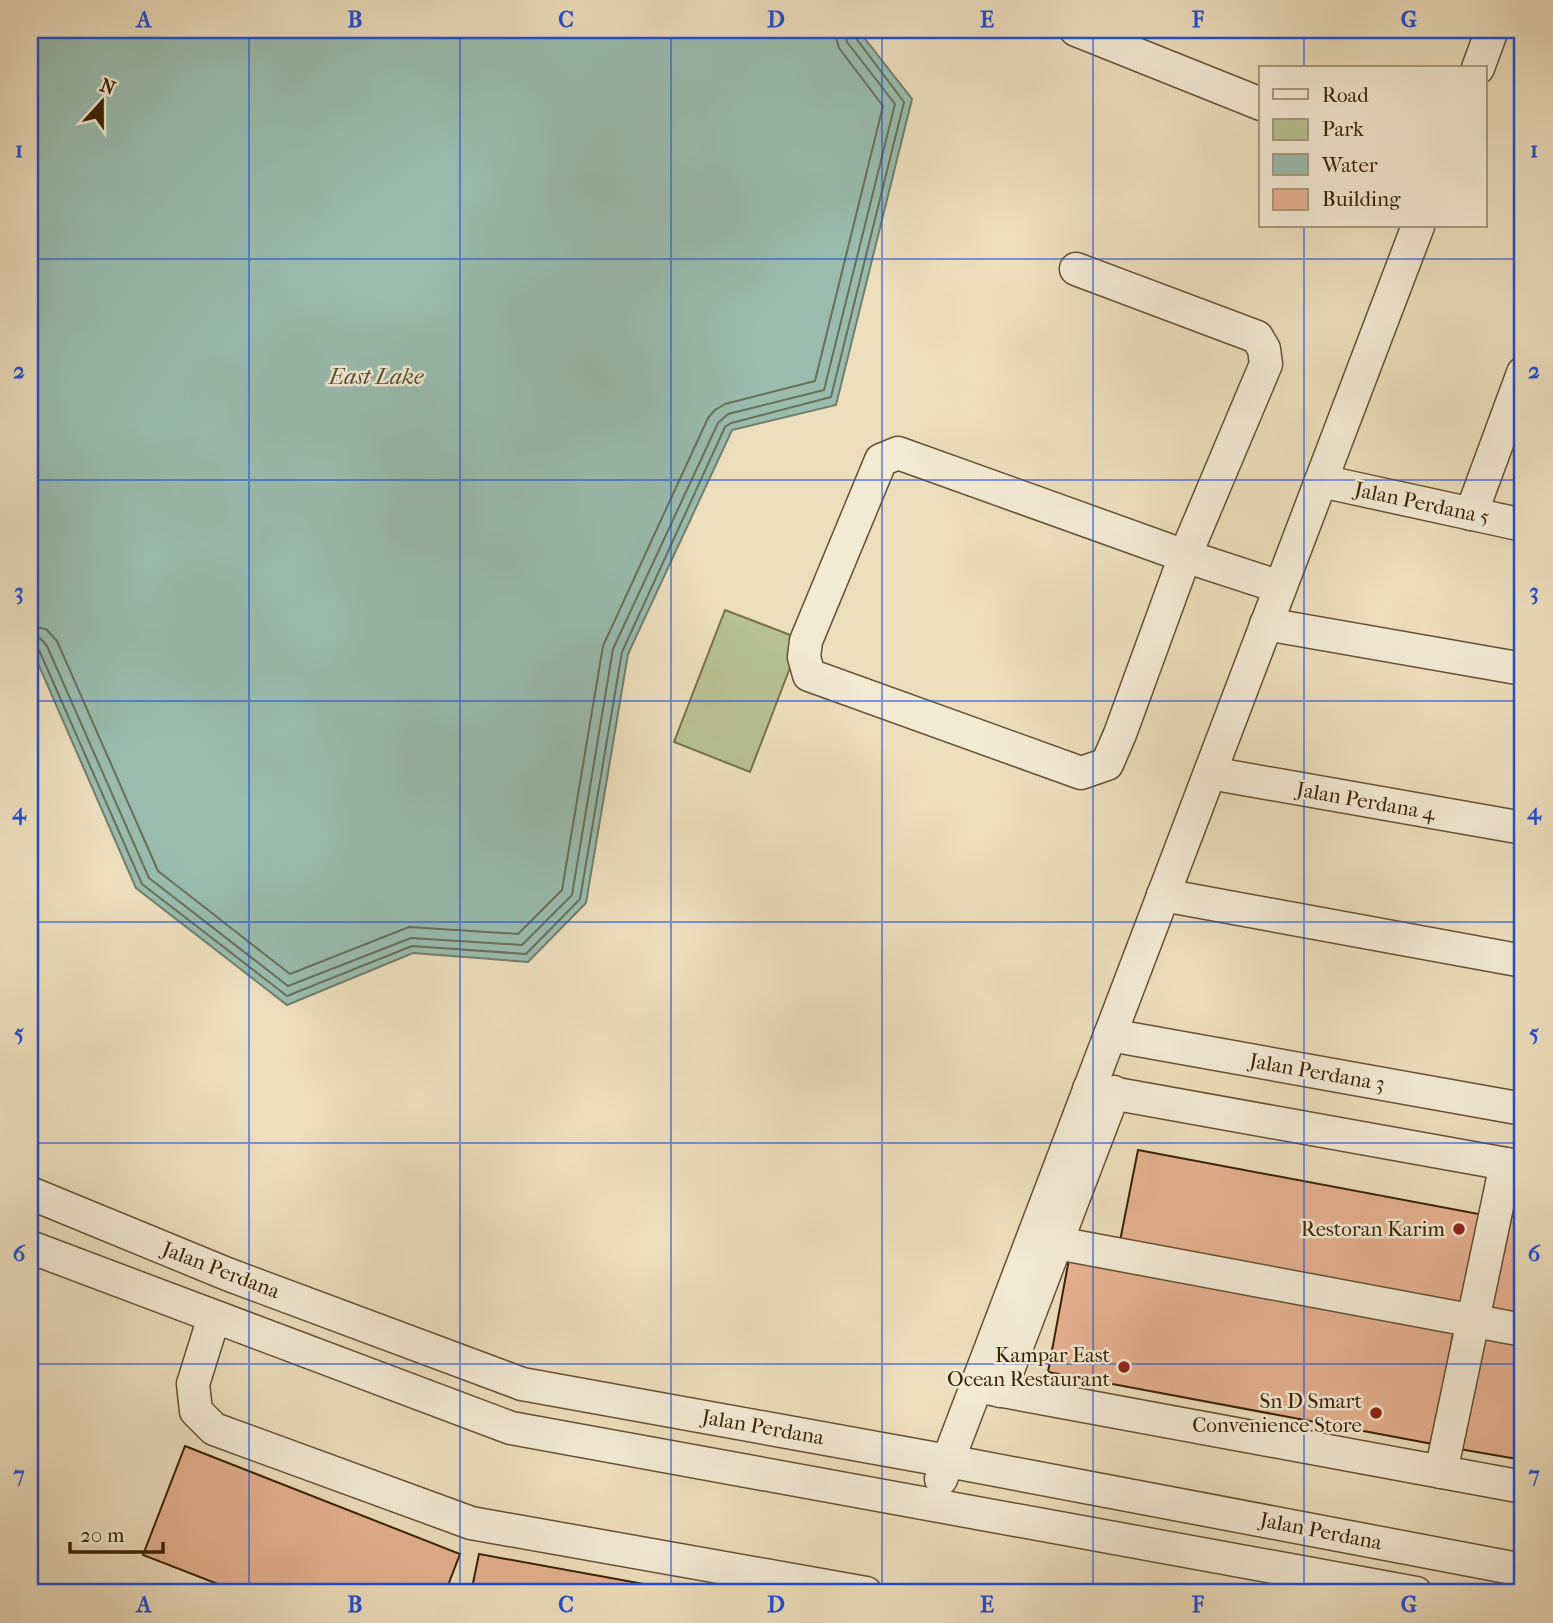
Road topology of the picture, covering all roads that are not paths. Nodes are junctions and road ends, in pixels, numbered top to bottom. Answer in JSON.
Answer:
{"nodes":[{"id":1,"x":1076,"y":30,"type":"edge"},
{"id":2,"x":1492,"y":30,"type":"edge"},
{"id":3,"x":1479,"y":66,"type":"edge"},
{"id":4,"x":1259,"y":103,"type":"edge"},
{"id":5,"x":1417,"y":228,"type":"edge"},
{"id":6,"x":1076,"y":269,"type":"dead end"},
{"id":7,"x":1523,"y":373,"type":"edge"},
{"id":8,"x":1321,"y":481,"type":"junction"},
{"id":9,"x":1471,"y":514,"type":"junction"},
{"id":10,"x":1523,"y":525,"type":"edge"},
{"id":11,"x":1185,"y":555,"type":"junction"},
{"id":12,"x":1280,"y":587,"type":"junction"},
{"id":13,"x":1266,"y":624,"type":"junction"},
{"id":14,"x":1523,"y":669,"type":"edge"},
{"id":15,"x":1210,"y":773,"type":"junction"},
{"id":16,"x":1523,"y":828,"type":"edge"},
{"id":17,"x":1163,"y":895,"type":"junction"},
{"id":18,"x":1523,"y":961,"type":"edge"},
{"id":19,"x":1110,"y":1035,"type":"junction"},
{"id":20,"x":1101,"y":1090,"type":"junction"},
{"id":21,"x":1523,"y":1109,"type":"edge"},
{"id":22,"x":1514,"y":1166,"type":"edge"},
{"id":23,"x":30,"y":1193,"type":"edge"},
{"id":24,"x":1057,"y":1243,"type":"junction"},
{"id":25,"x":30,"y":1247,"type":"edge"},
{"id":26,"x":214,"y":1317,"type":"junction"},
{"id":27,"x":1472,"y":1321,"type":"junction"},
{"id":28,"x":1523,"y":1330,"type":"edge"},
{"id":29,"x":988,"y":1388,"type":"junction"},
{"id":30,"x":948,"y":1461,"type":"junction"},
{"id":31,"x":1441,"y":1472,"type":"junction"},
{"id":32,"x":1523,"y":1487,"type":"edge"},
{"id":33,"x":932,"y":1503,"type":"junction"},
{"id":34,"x":1523,"y":1570,"type":"edge"},
{"id":35,"x":1405,"y":1592,"type":"edge"},
{"id":36,"x":866,"y":1593,"type":"edge"}],
"edges":[{"from":1,"to":4,"type":"street"},
{"from":2,"to":3,"type":"street"},
{"from":5,"to":8,"type":"street"},
{"from":6,"to":11,"type":"street"},
{"from":7,"to":9,"type":"street"},
{"from":8,"to":9,"type":"street","name":"Jalan Perdana 5"},
{"from":8,"to":12,"type":"street"},
{"from":9,"to":10,"type":"street","name":"Jalan Perdana 5"},
{"from":11,"to":11,"type":"street"},
{"from":11,"to":12,"type":"street"},
{"from":12,"to":13,"type":"street"},
{"from":13,"to":14,"type":"street"},
{"from":13,"to":15,"type":"street"},
{"from":15,"to":16,"type":"street","name":"Jalan Perdana 4"},
{"from":15,"to":17,"type":"street"},
{"from":17,"to":18,"type":"street"},
{"from":17,"to":19,"type":"street"},
{"from":19,"to":20,"type":"street"},
{"from":19,"to":21,"type":"street","name":"Jalan Perdana 3"},
{"from":20,"to":22,"type":"street"},
{"from":20,"to":24,"type":"street"},
{"from":20,"to":29,"type":"street"},
{"from":22,"to":27,"type":"street"},
{"from":23,"to":30,"type":"street","name":"Jalan Perdana"},
{"from":24,"to":27,"type":"street"},
{"from":24,"to":29,"type":"street"},
{"from":25,"to":26,"type":"street","name":"Jalan Perdana"},
{"from":26,"to":33,"type":"street","name":"Jalan Perdana"},
{"from":26,"to":36,"type":"street"},
{"from":27,"to":28,"type":"street"},
{"from":27,"to":31,"type":"street"},
{"from":29,"to":30,"type":"street"},
{"from":29,"to":31,"type":"street"},
{"from":30,"to":33,"type":"street"},
{"from":30,"to":34,"type":"street","name":"Jalan Perdana"},
{"from":31,"to":32,"type":"street"},
{"from":33,"to":35,"type":"street","name":"Jalan Perdana"}]}
